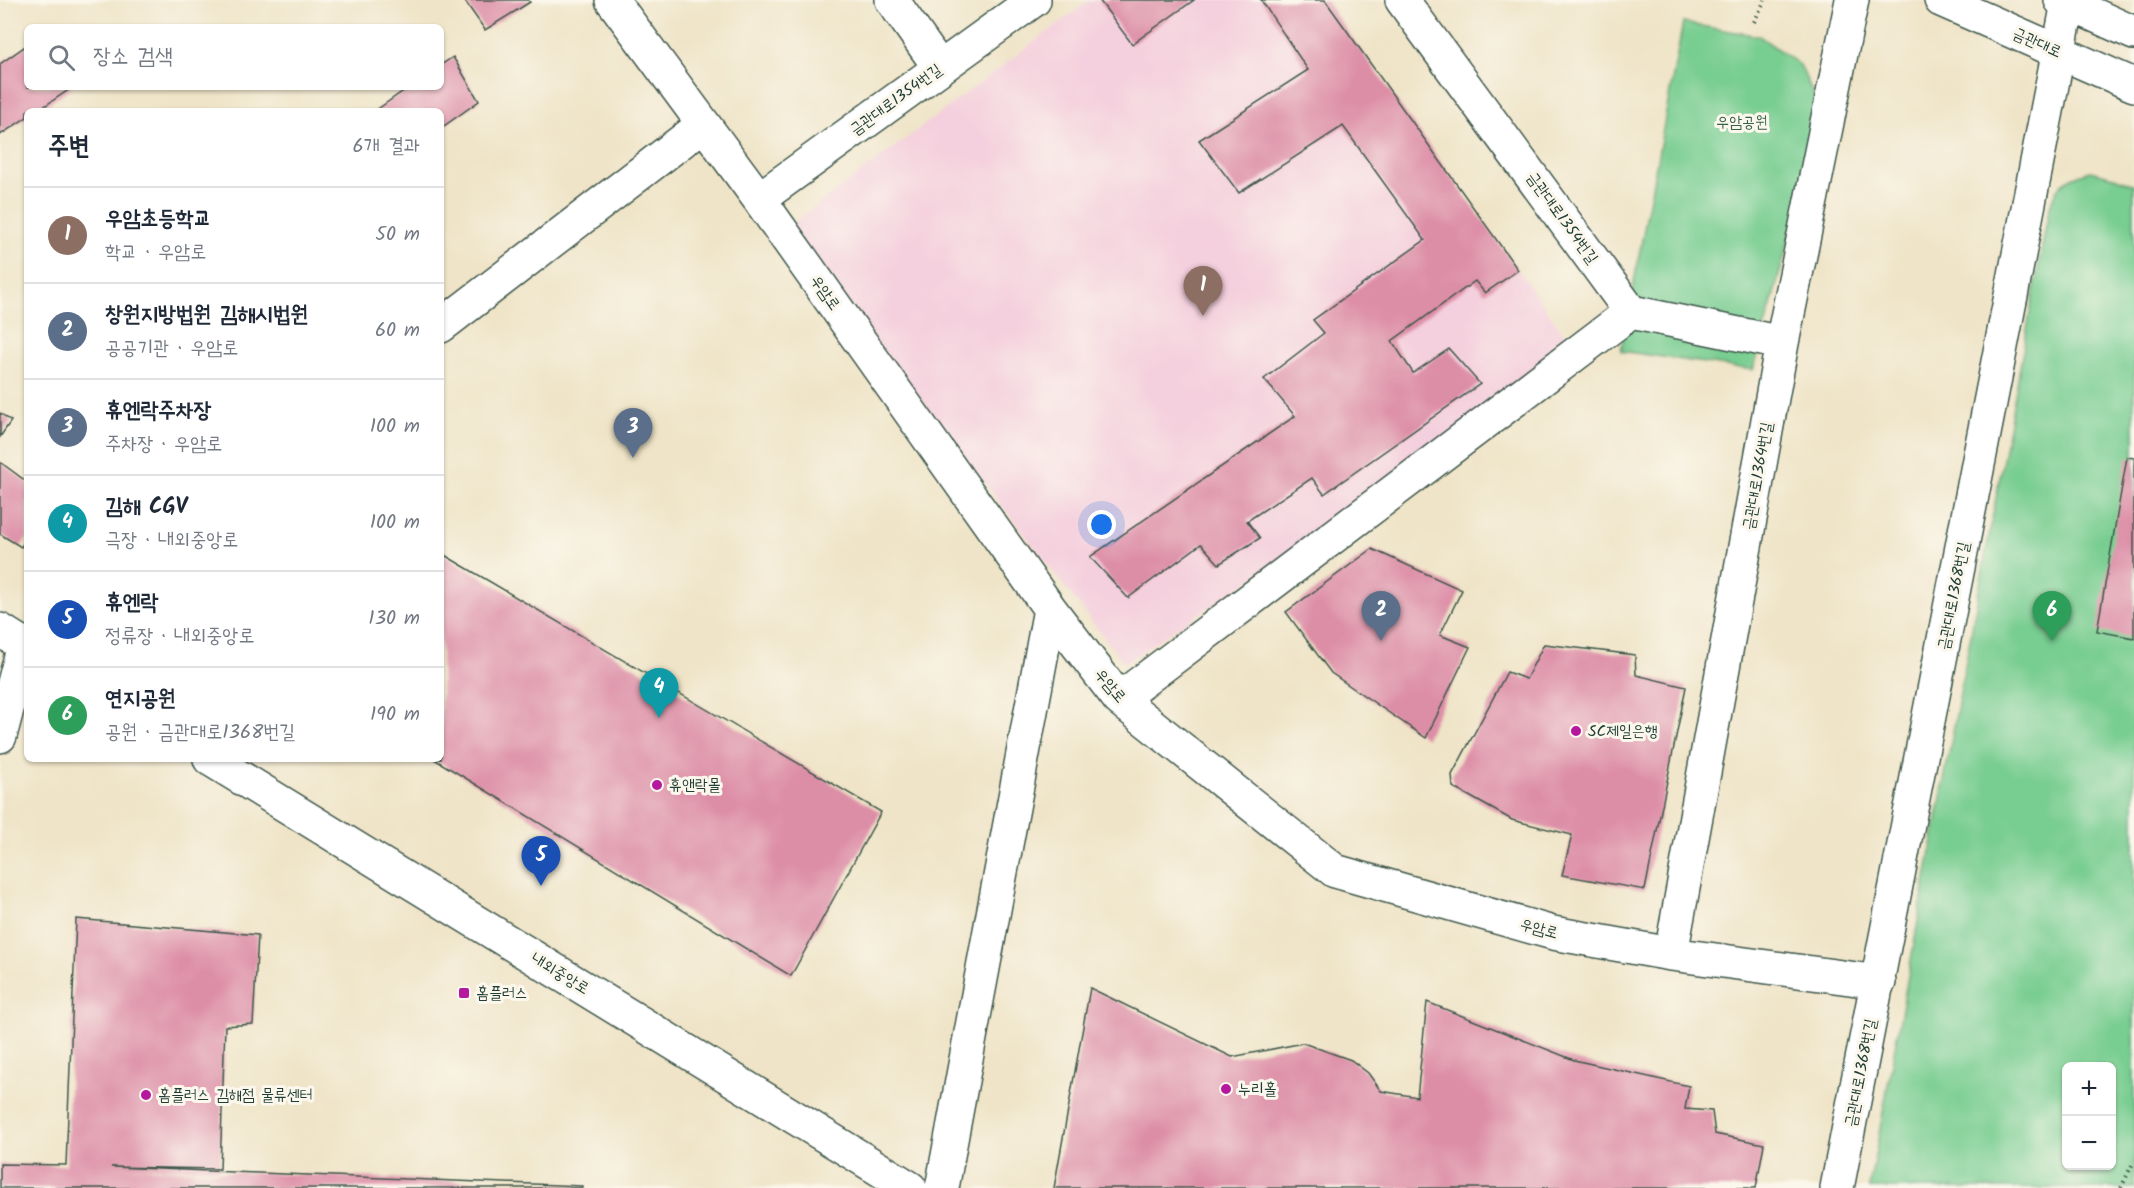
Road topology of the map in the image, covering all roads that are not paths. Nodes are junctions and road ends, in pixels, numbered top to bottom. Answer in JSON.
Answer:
{"nodes":[{"id":1,"x":612,"y":0,"type":"edge"},
{"id":2,"x":892,"y":0,"type":"edge"},
{"id":3,"x":1034,"y":0,"type":"edge"},
{"id":4,"x":1402,"y":0,"type":"edge"},
{"id":5,"x":1852,"y":0,"type":"edge"},
{"id":6,"x":1941,"y":0,"type":"edge"},
{"id":7,"x":2065,"y":2,"type":"edge"},
{"id":8,"x":2134,"y":33,"type":"edge"},
{"id":9,"x":2059,"y":53,"type":"junction"},
{"id":10,"x":940,"y":68,"type":"junction"},
{"id":11,"x":2134,"y":85,"type":"edge"},
{"id":12,"x":703,"y":125,"type":"junction"},
{"id":13,"x":759,"y":199,"type":"junction"},
{"id":14,"x":1631,"y":312,"type":"junction"},
{"id":15,"x":444,"y":324,"type":"edge"},
{"id":16,"x":1782,"y":343,"type":"junction"},
{"id":17,"x":1050,"y":609,"type":"junction"},
{"id":18,"x":20,"y":642,"type":"edge"},
{"id":19,"x":1119,"y":699,"type":"junction"},
{"id":20,"x":0,"y":736,"type":"edge"},
{"id":21,"x":215,"y":762,"type":"edge"},
{"id":22,"x":1671,"y":954,"type":"junction"},
{"id":23,"x":1879,"y":982,"type":"junction"},
{"id":24,"x":910,"y":1188,"type":"edge"},
{"id":25,"x":942,"y":1188,"type":"edge"},
{"id":26,"x":1838,"y":1188,"type":"edge"}],
"edges":[{"from":1,"to":12,"type":"street","name":"우암로"},
{"from":2,"to":10,"type":"street"},
{"from":3,"to":10,"type":"street","name":"금관대로1354번길"},
{"from":4,"to":14,"type":"street","name":"금관대로1354번길"},
{"from":5,"to":16,"type":"street","name":"금관대로1364번길"},
{"from":6,"to":9,"type":"street","name":"금관대로"},
{"from":7,"to":8,"type":"street"},
{"from":7,"to":9,"type":"street","name":"금관대로1368번길"},
{"from":9,"to":11,"type":"street","name":"금관대로"},
{"from":9,"to":23,"type":"street","name":"금관대로1368번길"},
{"from":10,"to":13,"type":"street","name":"금관대로1354번길"},
{"from":12,"to":13,"type":"street","name":"우암로"},
{"from":12,"to":15,"type":"street"},
{"from":13,"to":17,"type":"street","name":"우암로"},
{"from":14,"to":16,"type":"street"},
{"from":14,"to":19,"type":"street"},
{"from":16,"to":22,"type":"street","name":"금관대로1364번길"},
{"from":17,"to":19,"type":"street","name":"우암로"},
{"from":17,"to":25,"type":"street"},
{"from":18,"to":20,"type":"street"},
{"from":19,"to":22,"type":"street","name":"우암로"},
{"from":21,"to":24,"type":"street","name":"내외중앙로"},
{"from":22,"to":23,"type":"street","name":"우암로"},
{"from":23,"to":26,"type":"street","name":"금관대로1368번길"}]}
